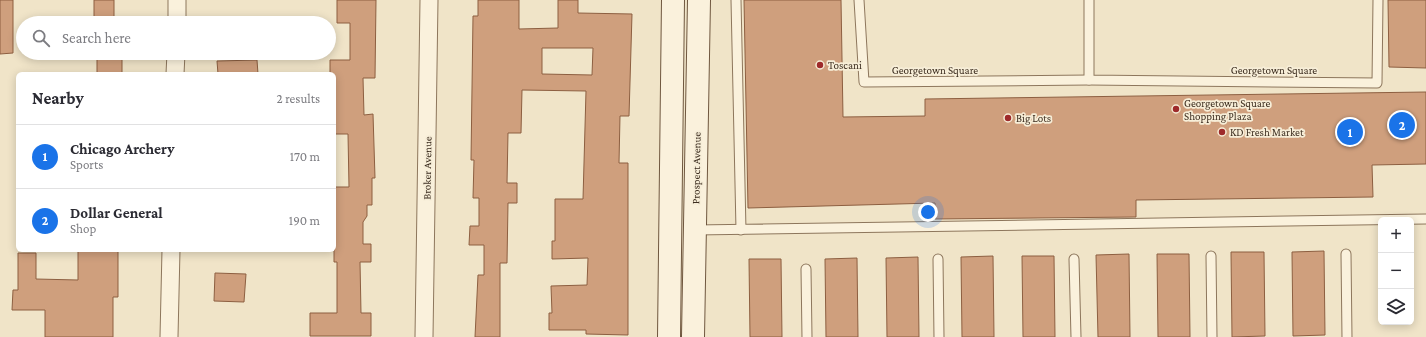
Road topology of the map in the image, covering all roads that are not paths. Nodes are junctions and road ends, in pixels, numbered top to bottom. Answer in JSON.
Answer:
{"nodes":[{"id":1,"x":177,"y":0,"type":"edge"},
{"id":2,"x":429,"y":0,"type":"edge"},
{"id":3,"x":673,"y":0,"type":"edge"},
{"id":4,"x":699,"y":0,"type":"edge"},
{"id":5,"x":736,"y":0,"type":"edge"},
{"id":6,"x":859,"y":0,"type":"edge"},
{"id":7,"x":1089,"y":0,"type":"edge"},
{"id":8,"x":1378,"y":0,"type":"edge"},
{"id":9,"x":177,"y":16,"type":"edge"},
{"id":10,"x":176,"y":60,"type":"edge"},
{"id":11,"x":175,"y":72,"type":"edge"},
{"id":12,"x":1089,"y":80,"type":"junction"},
{"id":13,"x":1426,"y":219,"type":"edge"},
{"id":14,"x":695,"y":230,"type":"junction"},
{"id":15,"x":741,"y":230,"type":"junction"},
{"id":16,"x":171,"y":252,"type":"edge"},
{"id":17,"x":1346,"y":254,"type":"dead end"},
{"id":18,"x":1211,"y":256,"type":"dead end"},
{"id":19,"x":938,"y":259,"type":"dead end"},
{"id":20,"x":1074,"y":259,"type":"dead end"},
{"id":21,"x":806,"y":269,"type":"dead end"},
{"id":22,"x":169,"y":337,"type":"edge"},
{"id":23,"x":424,"y":337,"type":"edge"},
{"id":24,"x":669,"y":337,"type":"edge"},
{"id":25,"x":693,"y":337,"type":"edge"},
{"id":26,"x":807,"y":337,"type":"edge"},
{"id":27,"x":939,"y":337,"type":"edge"},
{"id":28,"x":1076,"y":337,"type":"edge"},
{"id":29,"x":1212,"y":337,"type":"edge"},
{"id":30,"x":1347,"y":337,"type":"edge"}],
"edges":[{"from":1,"to":9,"type":"street"},
{"from":2,"to":23,"type":"street","name":"Broker Avenue"},
{"from":3,"to":24,"type":"street"},
{"from":4,"to":14,"type":"street","name":"Prospect Avenue"},
{"from":5,"to":15,"type":"lane"},
{"from":6,"to":12,"type":"lane","name":"Georgetown Square"},
{"from":7,"to":12,"type":"lane"},
{"from":8,"to":12,"type":"lane","name":"Georgetown Square"},
{"from":10,"to":11,"type":"street"},
{"from":13,"to":15,"type":"lane"},
{"from":14,"to":15,"type":"lane"},
{"from":14,"to":25,"type":"street","name":"Prospect Avenue"},
{"from":16,"to":22,"type":"street"},
{"from":17,"to":30,"type":"lane"},
{"from":18,"to":29,"type":"lane"},
{"from":19,"to":27,"type":"lane"},
{"from":20,"to":28,"type":"lane"},
{"from":21,"to":26,"type":"lane"}]}
